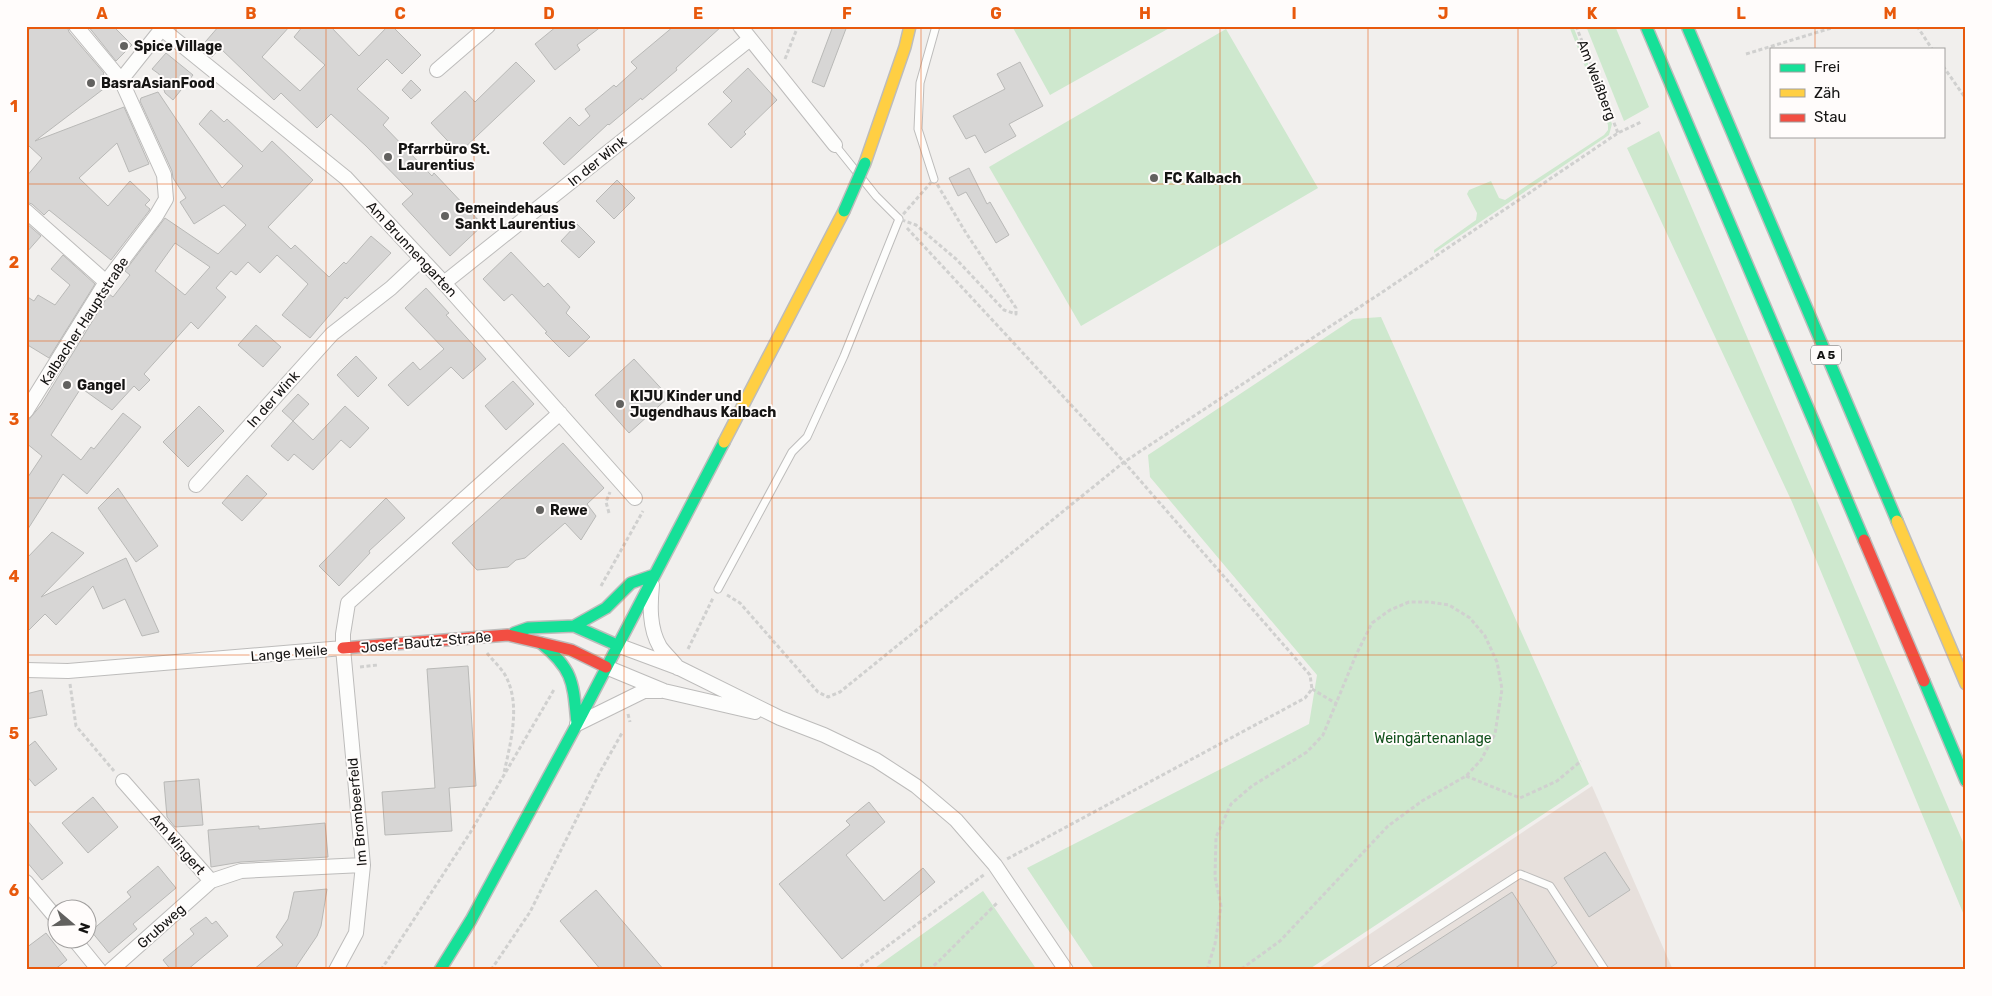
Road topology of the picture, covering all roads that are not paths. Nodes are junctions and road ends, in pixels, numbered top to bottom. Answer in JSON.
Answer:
{"nodes":[{"id":1,"x":76,"y":26,"type":"edge"},
{"id":2,"x":488,"y":26,"type":"edge"},
{"id":3,"x":740,"y":26,"type":"edge"},
{"id":4,"x":910,"y":26,"type":"edge"},
{"id":5,"x":936,"y":26,"type":"edge"},
{"id":6,"x":1646,"y":26,"type":"edge"},
{"id":7,"x":1687,"y":26,"type":"edge"},
{"id":8,"x":163,"y":27,"type":"edge"},
{"id":9,"x":750,"y":39,"type":"junction"},
{"id":10,"x":437,"y":70,"type":"dead end"},
{"id":11,"x":121,"y":80,"type":"junction"},
{"id":12,"x":835,"y":145,"type":"joint"},
{"id":13,"x":934,"y":179,"type":"road end"},
{"id":14,"x":26,"y":211,"type":"edge"},
{"id":15,"x":422,"y":259,"type":"junction"},
{"id":16,"x":106,"y":282,"type":"junction"},
{"id":17,"x":444,"y":283,"type":"junction"},
{"id":18,"x":26,"y":411,"type":"edge"},
{"id":19,"x":560,"y":413,"type":"junction"},
{"id":20,"x":196,"y":484,"type":"dead end"},
{"id":21,"x":635,"y":498,"type":"road end"},
{"id":22,"x":654,"y":575,"type":"junction"},
{"id":23,"x":718,"y":589,"type":"road end"},
{"id":24,"x":574,"y":626,"type":"junction"},
{"id":25,"x":508,"y":635,"type":"junction"},
{"id":26,"x":538,"y":640,"type":"junction"},
{"id":27,"x":617,"y":645,"type":"junction"},
{"id":28,"x":343,"y":648,"type":"junction"},
{"id":29,"x":606,"y":667,"type":"junction"},
{"id":30,"x":679,"y":668,"type":"junction"},
{"id":31,"x":26,"y":670,"type":"edge"},
{"id":32,"x":1966,"y":684,"type":"edge"},
{"id":33,"x":664,"y":691,"type":"junction"},
{"id":34,"x":780,"y":718,"type":"junction"},
{"id":35,"x":577,"y":724,"type":"junction"},
{"id":36,"x":123,"y":781,"type":"road end"},
{"id":37,"x":1966,"y":781,"type":"edge"},
{"id":38,"x":363,"y":865,"type":"junction"},
{"id":39,"x":26,"y":882,"type":"edge"},
{"id":40,"x":211,"y":882,"type":"junction"},
{"id":41,"x":48,"y":908,"type":"edge"},
{"id":42,"x":80,"y":948,"type":"edge"},
{"id":43,"x":95,"y":968,"type":"edge"},
{"id":44,"x":111,"y":970,"type":"edge"},
{"id":45,"x":336,"y":970,"type":"edge"},
{"id":46,"x":440,"y":970,"type":"edge"},
{"id":47,"x":1066,"y":970,"type":"edge"},
{"id":48,"x":1371,"y":970,"type":"edge"},
{"id":49,"x":1605,"y":970,"type":"edge"}],
"edges":[{"from":1,"to":11,"type":"street","name":"Kalbacher Hauptstraße"},
{"from":2,"to":10,"type":"street"},
{"from":3,"to":9,"type":"street"},
{"from":4,"to":22,"type":"main road","bridge":true},
{"from":5,"to":13,"type":"lane"},
{"from":6,"to":37,"type":"main road","number":"A 5"},
{"from":7,"to":32,"type":"main road","number":"A 5"},
{"from":8,"to":11,"type":"street"},
{"from":8,"to":15,"type":"street","name":"Am Brunnengarten"},
{"from":9,"to":12,"type":"street"},
{"from":9,"to":17,"type":"street","name":"In der Wink"},
{"from":11,"to":16,"type":"street","name":"Kalbacher Hauptstraße"},
{"from":12,"to":23,"type":"lane"},
{"from":14,"to":16,"type":"street"},
{"from":15,"to":17,"type":"street","name":"Am Brunnengarten"},
{"from":15,"to":20,"type":"street","name":"In der Wink"},
{"from":16,"to":18,"type":"street","name":"Kalbacher Hauptstraße"},
{"from":17,"to":19,"type":"street","name":"Am Brunnengarten"},
{"from":19,"to":21,"type":"street","name":"Am Brunnengarten"},
{"from":19,"to":28,"type":"street","name":"Lange Meile"},
{"from":22,"to":24,"type":"main road","name":"Josef-Bautz-Straße"},
{"from":22,"to":27,"type":"main road"},
{"from":22,"to":30,"type":"street","name":"Josef-Bautz-Straße"},
{"from":24,"to":25,"type":"main road","name":"Josef-Bautz-Straße"},
{"from":24,"to":27,"type":"main road","name":"Josef-Bautz-Straße"},
{"from":25,"to":26,"type":"main road","name":"Josef-Bautz-Straße"},
{"from":25,"to":28,"type":"main road","name":"Josef-Bautz-Straße"},
{"from":26,"to":29,"type":"main road","name":"Josef-Bautz-Straße"},
{"from":26,"to":35,"type":"main road"},
{"from":27,"to":29,"type":"main road"},
{"from":27,"to":30,"type":"street","name":"Josef-Bautz-Straße"},
{"from":28,"to":31,"type":"street","name":"Lange Meile"},
{"from":28,"to":38,"type":"street","name":"Im Brombeerfeld"},
{"from":29,"to":33,"type":"street","name":"Josef-Bautz-Straße"},
{"from":29,"to":35,"type":"main road"},
{"from":30,"to":34,"type":"street","name":"Josef-Bautz-Straße"},
{"from":33,"to":34,"type":"street","name":"Josef-Bautz-Straße"},
{"from":33,"to":35,"type":"street","name":"Josef-Bautz-Straße"},
{"from":34,"to":47,"type":"street","name":"Josef-Bautz-Straße"},
{"from":35,"to":46,"type":"main road"},
{"from":36,"to":40,"type":"street","name":"Am Wingert"},
{"from":38,"to":40,"type":"street","name":"Am Wingert"},
{"from":38,"to":45,"type":"street","name":"Im Brombeerfeld"},
{"from":39,"to":41,"type":"street"},
{"from":40,"to":44,"type":"street","name":"Grubweg"},
{"from":42,"to":43,"type":"street"},
{"from":48,"to":49,"type":"lane"}]}
